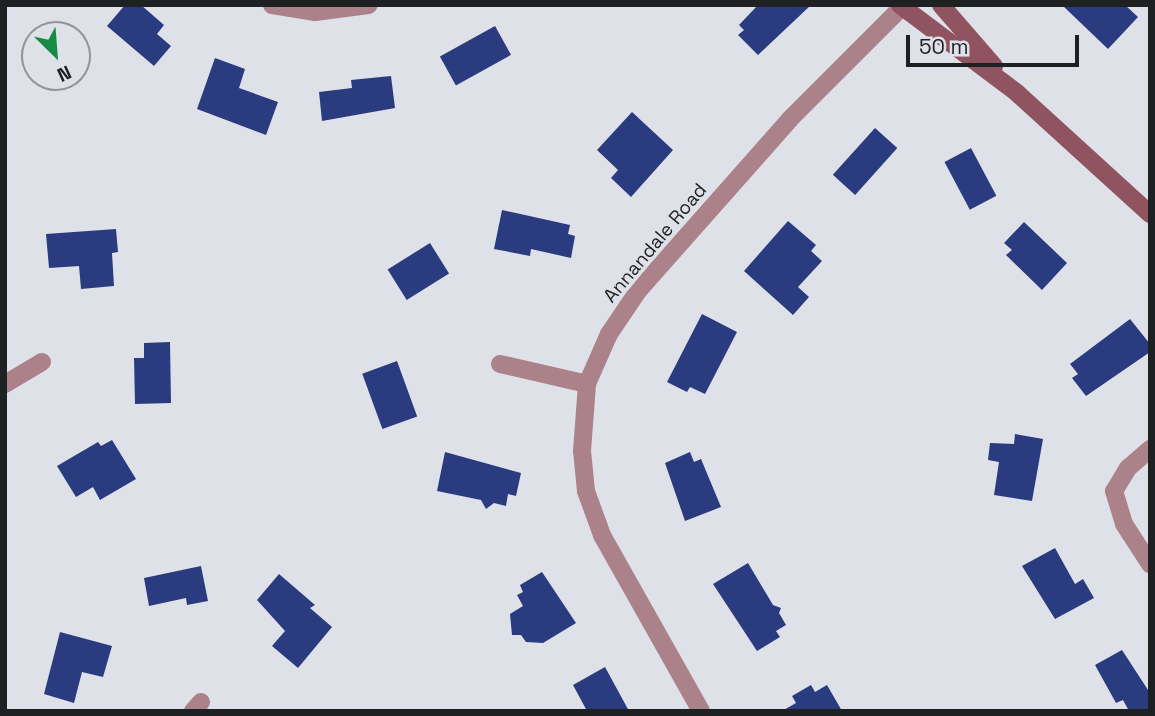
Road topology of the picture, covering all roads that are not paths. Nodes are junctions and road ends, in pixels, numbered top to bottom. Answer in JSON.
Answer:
{"nodes":[{"id":1,"x":272,"y":5,"type":"edge"},
{"id":2,"x":369,"y":5,"type":"edge"},
{"id":3,"x":942,"y":5,"type":"edge"},
{"id":4,"x":902,"y":6,"type":"edge"},
{"id":5,"x":1017,"y":93,"type":"junction"},
{"id":6,"x":1150,"y":214,"type":"edge"},
{"id":7,"x":42,"y":362,"type":"dead end"},
{"id":8,"x":500,"y":364,"type":"dead end"},
{"id":9,"x":5,"y":384,"type":"edge"},
{"id":10,"x":587,"y":384,"type":"junction"},
{"id":11,"x":1150,"y":449,"type":"edge"},
{"id":12,"x":1150,"y":564,"type":"edge"},
{"id":13,"x":701,"y":711,"type":"edge"}],
"edges":[{"from":1,"to":2,"type":"street"},
{"from":3,"to":5,"type":"main road"},
{"from":4,"to":5,"type":"main road"},
{"from":4,"to":10,"type":"street","name":"Annandale Road"},
{"from":5,"to":6,"type":"main road"},
{"from":7,"to":9,"type":"street"},
{"from":8,"to":10,"type":"street"},
{"from":10,"to":13,"type":"street","name":"Annandale Road"},
{"from":11,"to":12,"type":"street"}]}
